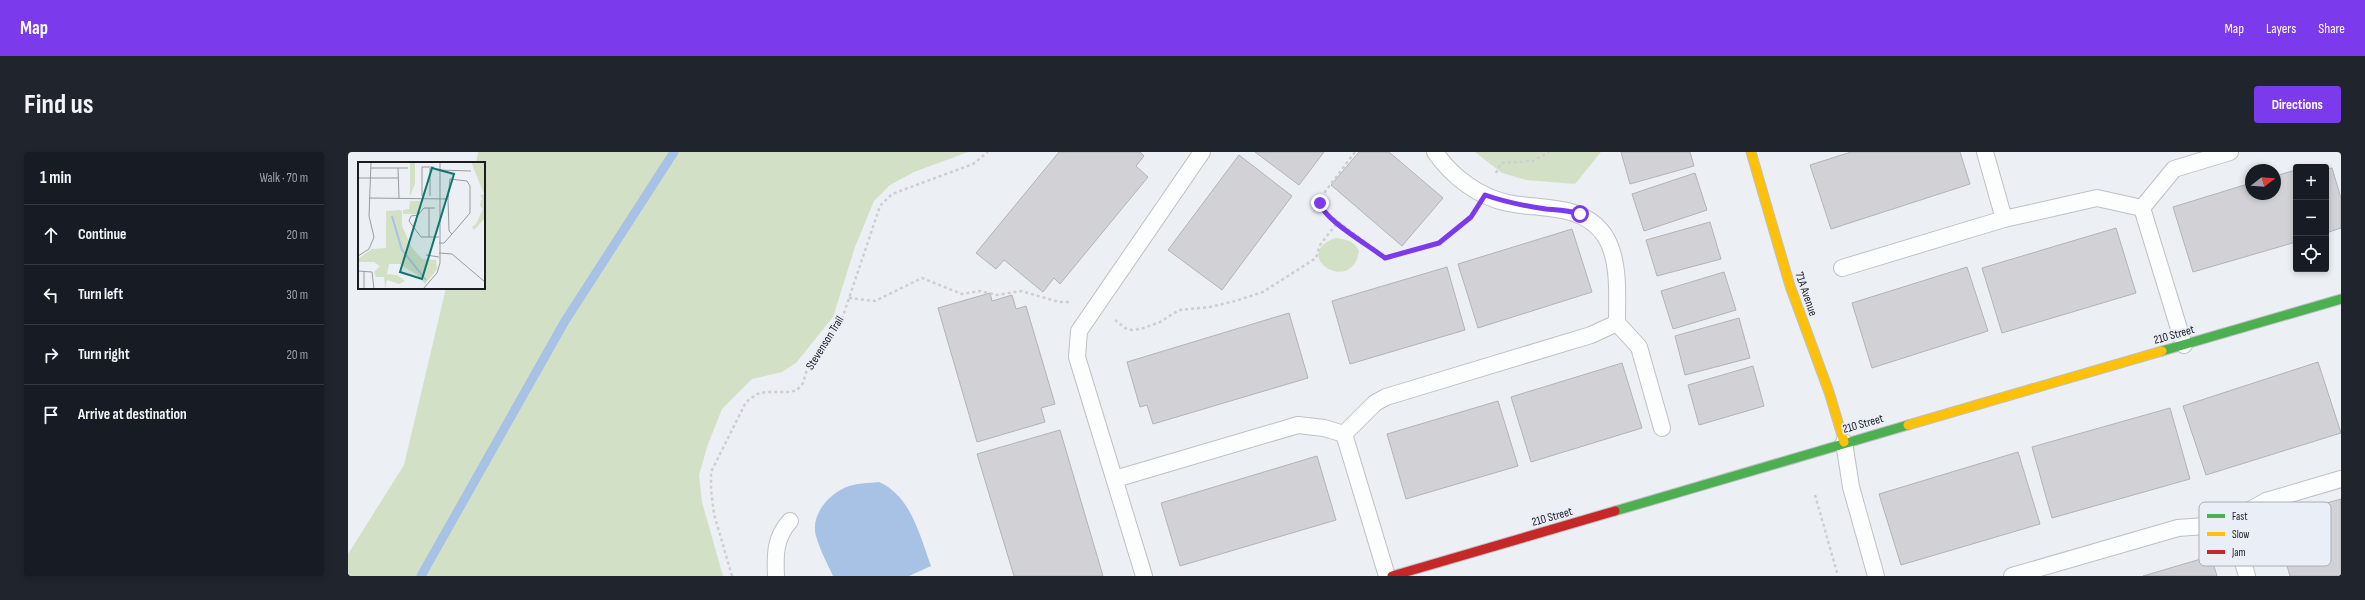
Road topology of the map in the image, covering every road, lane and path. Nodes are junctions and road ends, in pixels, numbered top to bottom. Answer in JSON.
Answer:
{"nodes":[{"id":1,"x":988,"y":152,"type":"edge"},
{"id":2,"x":1202,"y":152,"type":"edge"},
{"id":3,"x":1355,"y":152,"type":"edge"},
{"id":4,"x":1436,"y":152,"type":"edge"},
{"id":5,"x":1549,"y":152,"type":"edge"},
{"id":6,"x":1751,"y":152,"type":"edge"},
{"id":7,"x":1984,"y":152,"type":"edge"},
{"id":8,"x":2230,"y":152,"type":"edge"},
{"id":9,"x":1485,"y":195,"type":"junction"},
{"id":10,"x":2142,"y":208,"type":"junction"},
{"id":11,"x":2004,"y":219,"type":"junction"},
{"id":12,"x":1842,"y":268,"type":"dead end"},
{"id":13,"x":2340,"y":303,"type":"edge"},
{"id":14,"x":1617,"y":323,"type":"junction"},
{"id":15,"x":2184,"y":345,"type":"junction"},
{"id":16,"x":1662,"y":428,"type":"dead end"},
{"id":17,"x":1344,"y":434,"type":"junction"},
{"id":18,"x":1844,"y":442,"type":"junction"},
{"id":19,"x":1115,"y":479,"type":"junction"},
{"id":20,"x":2341,"y":479,"type":"edge"},
{"id":21,"x":1815,"y":495,"type":"dead end"},
{"id":22,"x":2265,"y":502,"type":"edge"},
{"id":23,"x":790,"y":521,"type":"dead end"},
{"id":24,"x":2199,"y":526,"type":"edge"},
{"id":25,"x":2244,"y":566,"type":"edge"},
{"id":26,"x":732,"y":576,"type":"edge"},
{"id":27,"x":776,"y":576,"type":"edge"},
{"id":28,"x":1144,"y":576,"type":"edge"},
{"id":29,"x":1387,"y":576,"type":"edge"},
{"id":30,"x":1392,"y":576,"type":"edge"},
{"id":31,"x":1838,"y":576,"type":"edge"},
{"id":32,"x":1876,"y":576,"type":"edge"},
{"id":33,"x":2012,"y":576,"type":"edge"},
{"id":34,"x":2247,"y":576,"type":"edge"}],
"edges":[{"from":1,"to":26,"type":"path","name":"Stevenson Trail"},
{"from":2,"to":19,"type":"lane"},
{"from":3,"to":9,"type":"path"},
{"from":4,"to":9,"type":"lane"},
{"from":5,"to":9,"type":"path"},
{"from":6,"to":18,"type":"street","name":"71A Avenue"},
{"from":7,"to":11,"type":"lane"},
{"from":8,"to":10,"type":"lane"},
{"from":9,"to":14,"type":"lane"},
{"from":10,"to":11,"type":"lane"},
{"from":10,"to":15,"type":"lane"},
{"from":11,"to":12,"type":"lane"},
{"from":13,"to":15,"type":"street","name":"210 Street"},
{"from":14,"to":16,"type":"lane"},
{"from":14,"to":17,"type":"lane"},
{"from":15,"to":18,"type":"street","name":"210 Street"},
{"from":17,"to":19,"type":"lane"},
{"from":17,"to":29,"type":"lane"},
{"from":18,"to":30,"type":"street","name":"210 Street"},
{"from":18,"to":32,"type":"lane"},
{"from":19,"to":28,"type":"lane"},
{"from":20,"to":22,"type":"lane"},
{"from":21,"to":31,"type":"path"},
{"from":23,"to":27,"type":"lane"},
{"from":24,"to":33,"type":"lane"},
{"from":25,"to":34,"type":"lane"}]}
